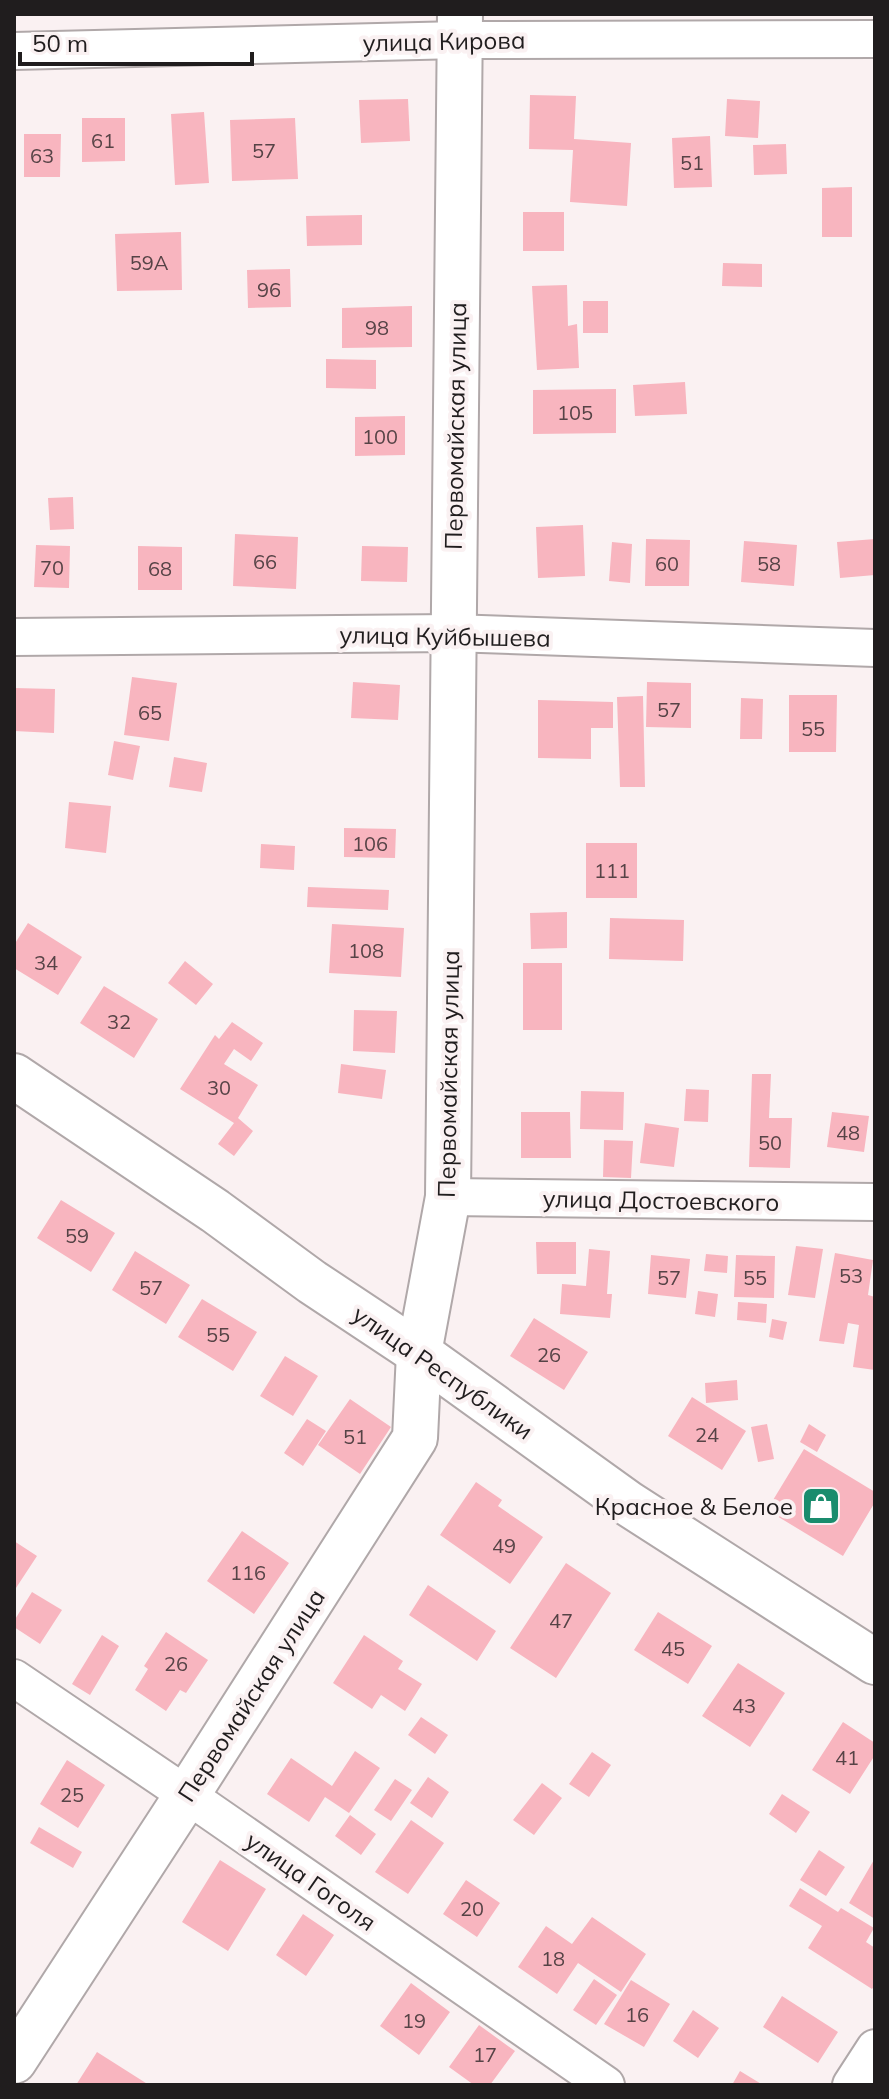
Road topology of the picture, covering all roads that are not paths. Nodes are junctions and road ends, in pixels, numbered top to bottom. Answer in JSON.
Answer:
{"nodes":[{"id":1,"x":460,"y":27,"type":"edge"},
{"id":2,"x":875,"y":39,"type":"edge"},
{"id":3,"x":14,"y":51,"type":"edge"},
{"id":4,"x":452,"y":633,"type":"junction"},
{"id":5,"x":14,"y":637,"type":"edge"},
{"id":6,"x":875,"y":648,"type":"edge"},
{"id":7,"x":14,"y":1076,"type":"edge"},
{"id":8,"x":448,"y":1197,"type":"junction"},
{"id":9,"x":875,"y":1202,"type":"edge"},
{"id":10,"x":419,"y":1353,"type":"junction"},
{"id":11,"x":875,"y":1662,"type":"edge"},
{"id":12,"x":14,"y":1678,"type":"edge"},
{"id":13,"x":187,"y":1795,"type":"junction"},
{"id":14,"x":875,"y":2048,"type":"edge"},
{"id":15,"x":14,"y":2061,"type":"edge"},
{"id":16,"x":606,"y":2085,"type":"edge"},
{"id":17,"x":851,"y":2085,"type":"edge"}],
"edges":[{"from":1,"to":2,"type":"street","name":"улица Кирова"},
{"from":1,"to":3,"type":"street","name":"улица Кирова"},
{"from":1,"to":4,"type":"street","name":"Первомайская улица"},
{"from":4,"to":5,"type":"street","name":"улица Куйбышева"},
{"from":4,"to":6,"type":"street","name":"улица Куйбышева"},
{"from":4,"to":8,"type":"street","name":"Первомайская улица"},
{"from":7,"to":10,"type":"street","name":"улица Республики"},
{"from":8,"to":9,"type":"street","name":"улица Достоевского"},
{"from":8,"to":10,"type":"street","name":"Первомайская улица"},
{"from":10,"to":11,"type":"street","name":"улица Республики"},
{"from":10,"to":13,"type":"street","name":"Первомайская улица"},
{"from":12,"to":13,"type":"street","name":"улица Гоголя"},
{"from":13,"to":15,"type":"street","name":"Первомайская улица"},
{"from":13,"to":16,"type":"street","name":"улица Гоголя"},
{"from":14,"to":17,"type":"street"}]}
